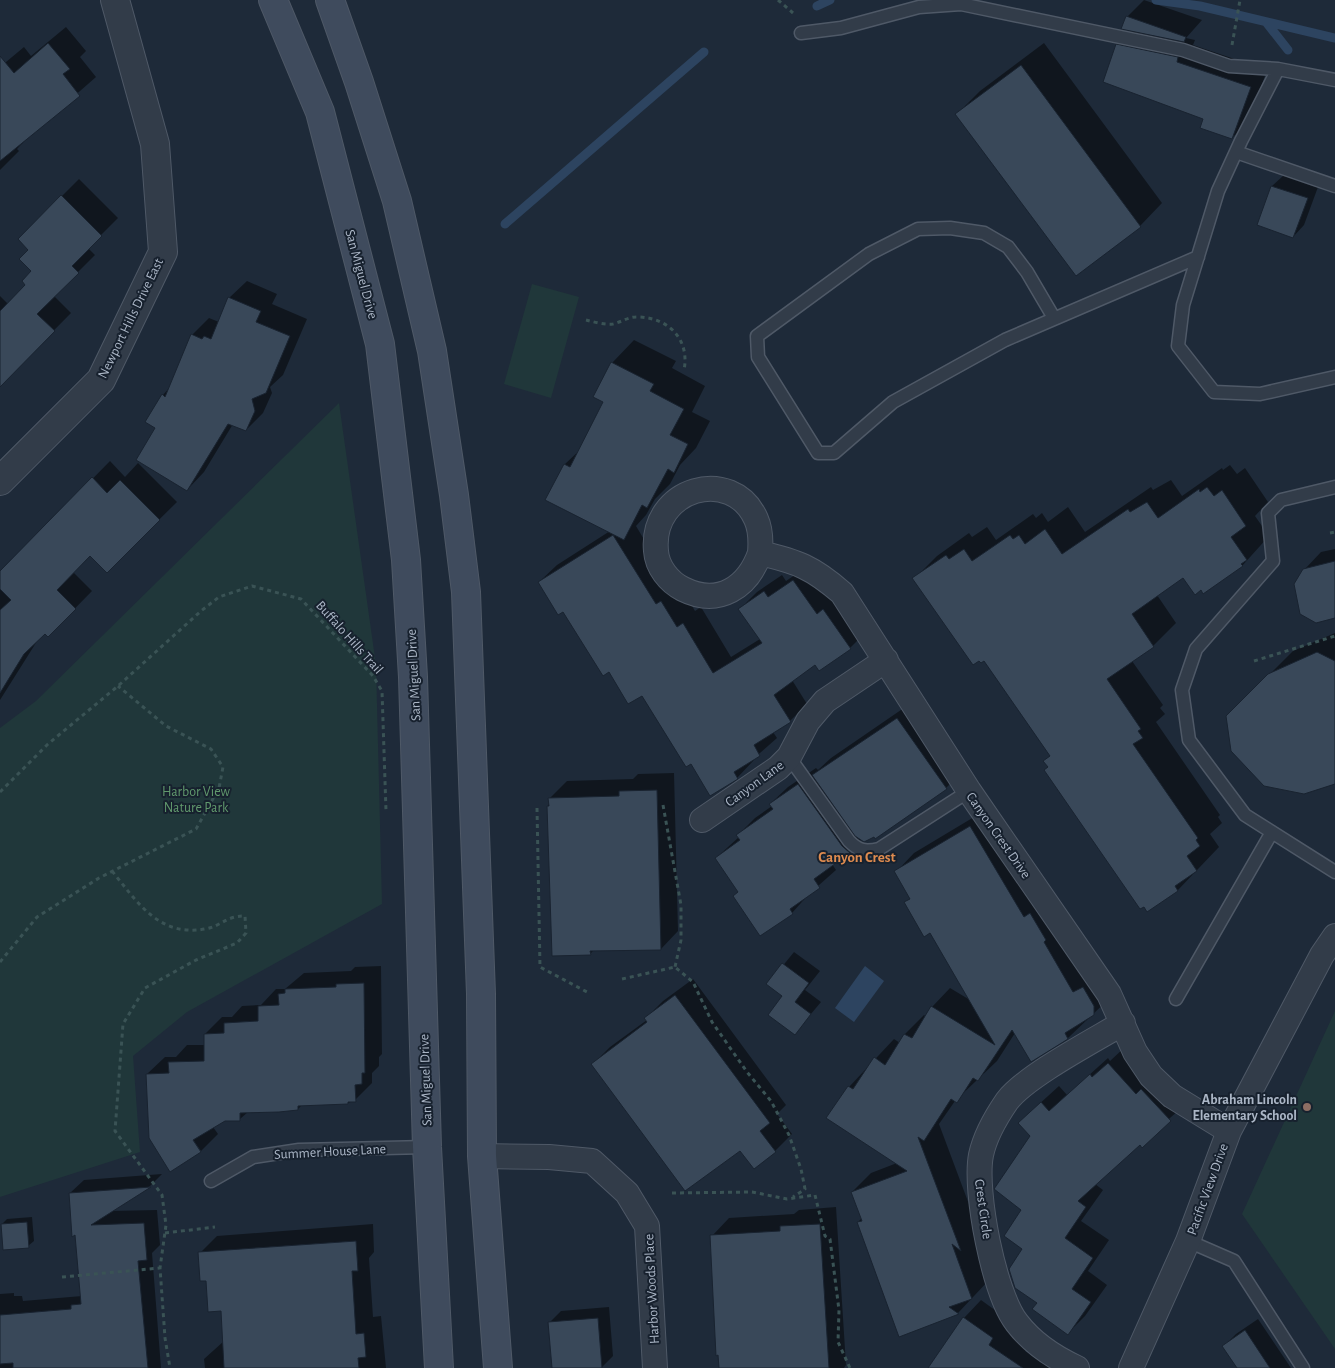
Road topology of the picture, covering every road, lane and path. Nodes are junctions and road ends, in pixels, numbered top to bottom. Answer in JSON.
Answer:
{"nodes":[{"id":1,"x":115,"y":0,"type":"edge"},
{"id":2,"x":273,"y":0,"type":"edge"},
{"id":3,"x":330,"y":0,"type":"edge"},
{"id":4,"x":1240,"y":1,"type":"edge"},
{"id":5,"x":1235,"y":28,"type":"dead end"},
{"id":6,"x":801,"y":33,"type":"dead end"},
{"id":7,"x":1278,"y":69,"type":"junction"},
{"id":8,"x":1335,"y":80,"type":"edge"},
{"id":9,"x":1236,"y":152,"type":"junction"},
{"id":10,"x":1335,"y":186,"type":"edge"},
{"id":11,"x":1198,"y":257,"type":"junction"},
{"id":12,"x":1054,"y":318,"type":"junction"},
{"id":13,"x":586,"y":320,"type":"dead end"},
{"id":14,"x":684,"y":370,"type":"dead end"},
{"id":15,"x":1335,"y":377,"type":"edge"},
{"id":16,"x":0,"y":481,"type":"edge"},
{"id":17,"x":1335,"y":487,"type":"edge"},
{"id":18,"x":1335,"y":532,"type":"edge"},
{"id":19,"x":1330,"y":533,"type":"dead end"},
{"id":20,"x":760,"y":553,"type":"junction"},
{"id":21,"x":1335,"y":636,"type":"edge"},
{"id":22,"x":886,"y":660,"type":"junction"},
{"id":23,"x":1254,"y":661,"type":"dead end"},
{"id":24,"x":118,"y":686,"type":"junction"},
{"id":25,"x":790,"y":757,"type":"junction"},
{"id":26,"x":0,"y":792,"type":"edge"},
{"id":27,"x":969,"y":792,"type":"junction"},
{"id":28,"x":663,"y":805,"type":"dead end"},
{"id":29,"x":536,"y":808,"type":"dead end"},
{"id":30,"x":386,"y":820,"type":"dead end"},
{"id":31,"x":702,"y":820,"type":"dead end"},
{"id":32,"x":1272,"y":832,"type":"junction"},
{"id":33,"x":112,"y":871,"type":"junction"},
{"id":34,"x":1335,"y":872,"type":"edge"},
{"id":35,"x":1335,"y":936,"type":"edge"},
{"id":36,"x":0,"y":962,"type":"edge"},
{"id":37,"x":675,"y":967,"type":"junction"},
{"id":38,"x":622,"y":979,"type":"dead end"},
{"id":39,"x":590,"y":993,"type":"dead end"},
{"id":40,"x":1176,"y":1000,"type":"dead end"},
{"id":41,"x":1122,"y":1022,"type":"junction"},
{"id":42,"x":1229,"y":1131,"type":"junction"},
{"id":43,"x":427,"y":1147,"type":"junction"},
{"id":44,"x":482,"y":1156,"type":"junction"},
{"id":45,"x":211,"y":1181,"type":"dead end"},
{"id":46,"x":672,"y":1193,"type":"dead end"},
{"id":47,"x":793,"y":1197,"type":"junction"},
{"id":48,"x":215,"y":1227,"type":"dead end"},
{"id":49,"x":165,"y":1233,"type":"junction"},
{"id":50,"x":1188,"y":1241,"type":"junction"},
{"id":51,"x":160,"y":1268,"type":"junction"},
{"id":52,"x":62,"y":1277,"type":"dead end"},
{"id":53,"x":170,"y":1368,"type":"edge"},
{"id":54,"x":439,"y":1368,"type":"edge"},
{"id":55,"x":498,"y":1368,"type":"edge"},
{"id":56,"x":655,"y":1368,"type":"edge"},
{"id":57,"x":850,"y":1368,"type":"edge"},
{"id":58,"x":1077,"y":1368,"type":"edge"},
{"id":59,"x":1131,"y":1368,"type":"edge"},
{"id":60,"x":1303,"y":1368,"type":"edge"}],
"edges":[{"from":1,"to":16,"type":"street","name":"Newport Hills Drive East"},
{"from":2,"to":43,"type":"main road","name":"San Miguel Drive"},
{"from":3,"to":44,"type":"main road"},
{"from":4,"to":5,"type":"path"},
{"from":6,"to":7,"type":"lane"},
{"from":7,"to":8,"type":"lane"},
{"from":7,"to":9,"type":"lane"},
{"from":9,"to":10,"type":"lane"},
{"from":9,"to":11,"type":"lane"},
{"from":11,"to":12,"type":"lane"},
{"from":11,"to":15,"type":"lane"},
{"from":12,"to":12,"type":"lane"},
{"from":13,"to":14,"type":"path"},
{"from":17,"to":32,"type":"lane"},
{"from":18,"to":19,"type":"path"},
{"from":20,"to":20,"type":"street"},
{"from":20,"to":22,"type":"street","name":"Canyon Crest Drive"},
{"from":21,"to":23,"type":"path"},
{"from":22,"to":25,"type":"street","name":"Canyon Lane"},
{"from":22,"to":27,"type":"street","name":"Canyon Crest Drive"},
{"from":24,"to":26,"type":"path","name":"Buffalo Hills Trail"},
{"from":24,"to":30,"type":"path","name":"Buffalo Hills Trail"},
{"from":24,"to":33,"type":"path"},
{"from":25,"to":27,"type":"lane"},
{"from":25,"to":31,"type":"street","name":"Canyon Lane"},
{"from":27,"to":41,"type":"street","name":"Canyon Crest Drive"},
{"from":28,"to":37,"type":"path"},
{"from":29,"to":39,"type":"path"},
{"from":32,"to":34,"type":"lane"},
{"from":32,"to":40,"type":"lane"},
{"from":33,"to":36,"type":"path"},
{"from":33,"to":49,"type":"path"},
{"from":35,"to":42,"type":"street","name":"Pacific View Drive"},
{"from":37,"to":38,"type":"path"},
{"from":37,"to":47,"type":"path"},
{"from":41,"to":42,"type":"street","name":"Canyon Crest Drive"},
{"from":41,"to":58,"type":"street","name":"Crest Circle"},
{"from":42,"to":50,"type":"street","name":"Pacific View Drive"},
{"from":43,"to":45,"type":"lane","name":"Summer House Lane"},
{"from":43,"to":54,"type":"main road","name":"San Miguel Drive"},
{"from":44,"to":55,"type":"main road"},
{"from":44,"to":56,"type":"street","name":"Harbor Woods Place"},
{"from":46,"to":47,"type":"path"},
{"from":47,"to":57,"type":"path"},
{"from":48,"to":49,"type":"path"},
{"from":49,"to":51,"type":"path"},
{"from":50,"to":59,"type":"street","name":"Pacific View Drive"},
{"from":50,"to":60,"type":"lane"},
{"from":51,"to":52,"type":"path"},
{"from":51,"to":53,"type":"path"}]}
